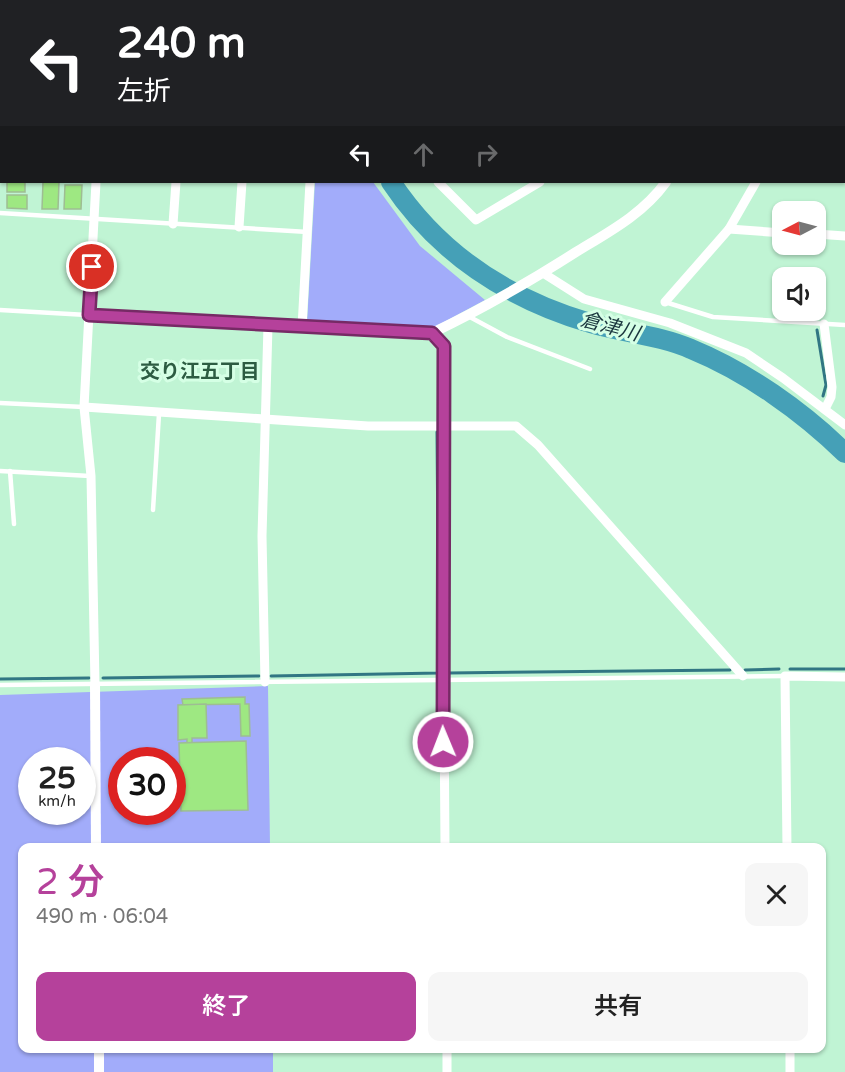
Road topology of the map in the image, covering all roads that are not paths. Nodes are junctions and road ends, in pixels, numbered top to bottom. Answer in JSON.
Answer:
{"nodes":[{"id":1,"x":96,"y":183,"type":"edge"},
{"id":2,"x":176,"y":183,"type":"edge"},
{"id":3,"x":242,"y":183,"type":"edge"},
{"id":4,"x":310,"y":183,"type":"edge"},
{"id":5,"x":439,"y":183,"type":"edge"},
{"id":6,"x":538,"y":183,"type":"edge"},
{"id":7,"x":665,"y":183,"type":"edge"},
{"id":8,"x":755,"y":183,"type":"edge"},
{"id":9,"x":0,"y":213,"type":"edge"},
{"id":10,"x":94,"y":219,"type":"junction"},
{"id":11,"x":173,"y":224,"type":"junction"},
{"id":12,"x":239,"y":227,"type":"junction"},
{"id":13,"x":729,"y":230,"type":"junction"},
{"id":14,"x":308,"y":232,"type":"junction"},
{"id":15,"x":772,"y":232,"type":"edge"},
{"id":16,"x":826,"y":235,"type":"edge"},
{"id":17,"x":845,"y":236,"type":"edge"},
{"id":18,"x":539,"y":275,"type":"junction"},
{"id":19,"x":665,"y":302,"type":"joint"},
{"id":20,"x":0,"y":310,"type":"edge"},
{"id":21,"x":89,"y":315,"type":"junction"},
{"id":22,"x":468,"y":316,"type":"junction"},
{"id":23,"x":824,"y":324,"type":"junction"},
{"id":24,"x":845,"y":325,"type":"edge"},
{"id":25,"x":268,"y":326,"type":"junction"},
{"id":26,"x":302,"y":327,"type":"junction"},
{"id":27,"x":432,"y":333,"type":"junction"},
{"id":28,"x":590,"y":369,"type":"dead end"},
{"id":29,"x":0,"y":403,"type":"edge"},
{"id":30,"x":84,"y":407,"type":"junction"},
{"id":31,"x":825,"y":409,"type":"junction"},
{"id":32,"x":159,"y":414,"type":"junction"},
{"id":33,"x":263,"y":420,"type":"junction"},
{"id":34,"x":845,"y":425,"type":"edge"},
{"id":35,"x":442,"y":427,"type":"junction"},
{"id":36,"x":0,"y":471,"type":"edge"},
{"id":37,"x":10,"y":471,"type":"junction"},
{"id":38,"x":92,"y":476,"type":"junction"},
{"id":39,"x":153,"y":510,"type":"dead end"},
{"id":40,"x":14,"y":524,"type":"dead end"},
{"id":41,"x":743,"y":676,"type":"junction"},
{"id":42,"x":785,"y":676,"type":"junction"},
{"id":43,"x":845,"y":676,"type":"edge"},
{"id":44,"x":443,"y":678,"type":"junction"},
{"id":45,"x":265,"y":682,"type":"junction"},
{"id":46,"x":95,"y":684,"type":"junction"},
{"id":47,"x":0,"y":685,"type":"edge"},
{"id":48,"x":96,"y":843,"type":"edge"},
{"id":49,"x":445,"y":843,"type":"edge"},
{"id":50,"x":787,"y":843,"type":"edge"},
{"id":51,"x":99,"y":1053,"type":"edge"},
{"id":52,"x":447,"y":1053,"type":"edge"},
{"id":53,"x":790,"y":1053,"type":"edge"},
{"id":54,"x":99,"y":1072,"type":"edge"},
{"id":55,"x":447,"y":1072,"type":"edge"},
{"id":56,"x":790,"y":1072,"type":"edge"}],
"edges":[{"from":1,"to":10,"type":"street"},
{"from":2,"to":11,"type":"street"},
{"from":3,"to":12,"type":"street"},
{"from":4,"to":14,"type":"street"},
{"from":5,"to":6,"type":"street"},
{"from":7,"to":18,"type":"street"},
{"from":8,"to":13,"type":"street"},
{"from":9,"to":10,"type":"lane"},
{"from":10,"to":11,"type":"lane"},
{"from":10,"to":21,"type":"street"},
{"from":11,"to":12,"type":"lane"},
{"from":12,"to":14,"type":"lane"},
{"from":13,"to":15,"type":"street"},
{"from":13,"to":19,"type":"street"},
{"from":14,"to":26,"type":"street"},
{"from":16,"to":17,"type":"street"},
{"from":18,"to":22,"type":"street"},
{"from":18,"to":31,"type":"street"},
{"from":19,"to":23,"type":"lane"},
{"from":20,"to":21,"type":"lane"},
{"from":21,"to":25,"type":"street"},
{"from":21,"to":30,"type":"street"},
{"from":22,"to":27,"type":"street"},
{"from":22,"to":28,"type":"lane"},
{"from":23,"to":24,"type":"lane"},
{"from":23,"to":31,"type":"street"},
{"from":25,"to":26,"type":"street"},
{"from":25,"to":33,"type":"street"},
{"from":26,"to":27,"type":"street"},
{"from":27,"to":35,"type":"street"},
{"from":29,"to":30,"type":"lane"},
{"from":30,"to":32,"type":"street"},
{"from":30,"to":38,"type":"street"},
{"from":31,"to":34,"type":"street"},
{"from":32,"to":33,"type":"street"},
{"from":32,"to":39,"type":"lane"},
{"from":33,"to":35,"type":"street"},
{"from":33,"to":45,"type":"street"},
{"from":35,"to":41,"type":"street"},
{"from":35,"to":44,"type":"street"},
{"from":36,"to":37,"type":"lane"},
{"from":37,"to":38,"type":"lane"},
{"from":37,"to":40,"type":"lane"},
{"from":38,"to":46,"type":"street"},
{"from":41,"to":42,"type":"lane"},
{"from":41,"to":44,"type":"lane"},
{"from":42,"to":43,"type":"street"},
{"from":42,"to":50,"type":"street"},
{"from":44,"to":45,"type":"lane"},
{"from":44,"to":49,"type":"street"},
{"from":45,"to":46,"type":"lane"},
{"from":46,"to":47,"type":"lane"},
{"from":46,"to":48,"type":"street"},
{"from":51,"to":54,"type":"street"},
{"from":52,"to":55,"type":"street"},
{"from":53,"to":56,"type":"street"}]}
